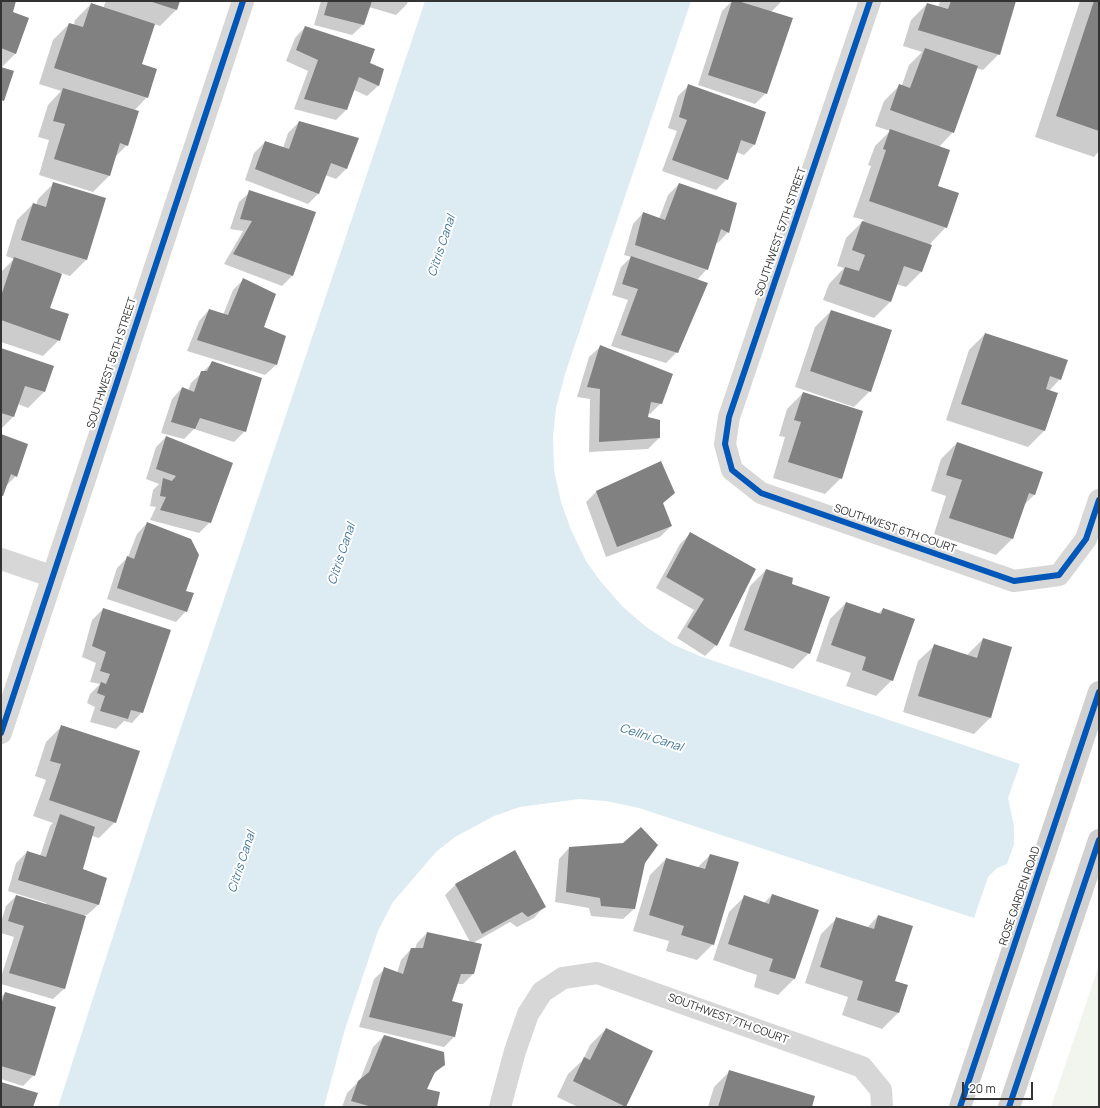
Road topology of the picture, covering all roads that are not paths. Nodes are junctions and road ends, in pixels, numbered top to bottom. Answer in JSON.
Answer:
{"nodes":[{"id":1,"x":243,"y":1,"type":"edge"},
{"id":2,"x":870,"y":1,"type":"edge"},
{"id":3,"x":732,"y":470,"type":"joint"},
{"id":4,"x":1099,"y":500,"type":"edge"},
{"id":5,"x":1,"y":559,"type":"edge"},
{"id":6,"x":51,"y":576,"type":"junction"},
{"id":7,"x":1099,"y":692,"type":"edge"},
{"id":8,"x":1,"y":733,"type":"edge"},
{"id":9,"x":1099,"y":840,"type":"edge"},
{"id":10,"x":881,"y":1099,"type":"edge"},
{"id":11,"x":500,"y":1107,"type":"edge"},
{"id":12,"x":960,"y":1107,"type":"edge"},
{"id":13,"x":1009,"y":1107,"type":"edge"}],
"edges":[{"from":1,"to":6,"type":"street","name":"SOUTHWEST 56TH STREET"},
{"from":2,"to":3,"type":"street","name":"SOUTHWEST 57TH STREET"},
{"from":3,"to":4,"type":"street","name":"SOUTHWEST 6TH COURT"},
{"from":5,"to":6,"type":"street"},
{"from":6,"to":8,"type":"street","name":"SOUTHWEST 56TH STREET"},
{"from":7,"to":12,"type":"street","name":"ROSE GARDEN ROAD"},
{"from":9,"to":13,"type":"street"},
{"from":10,"to":11,"type":"street","name":"SOUTHWEST 7TH COURT"}]}
